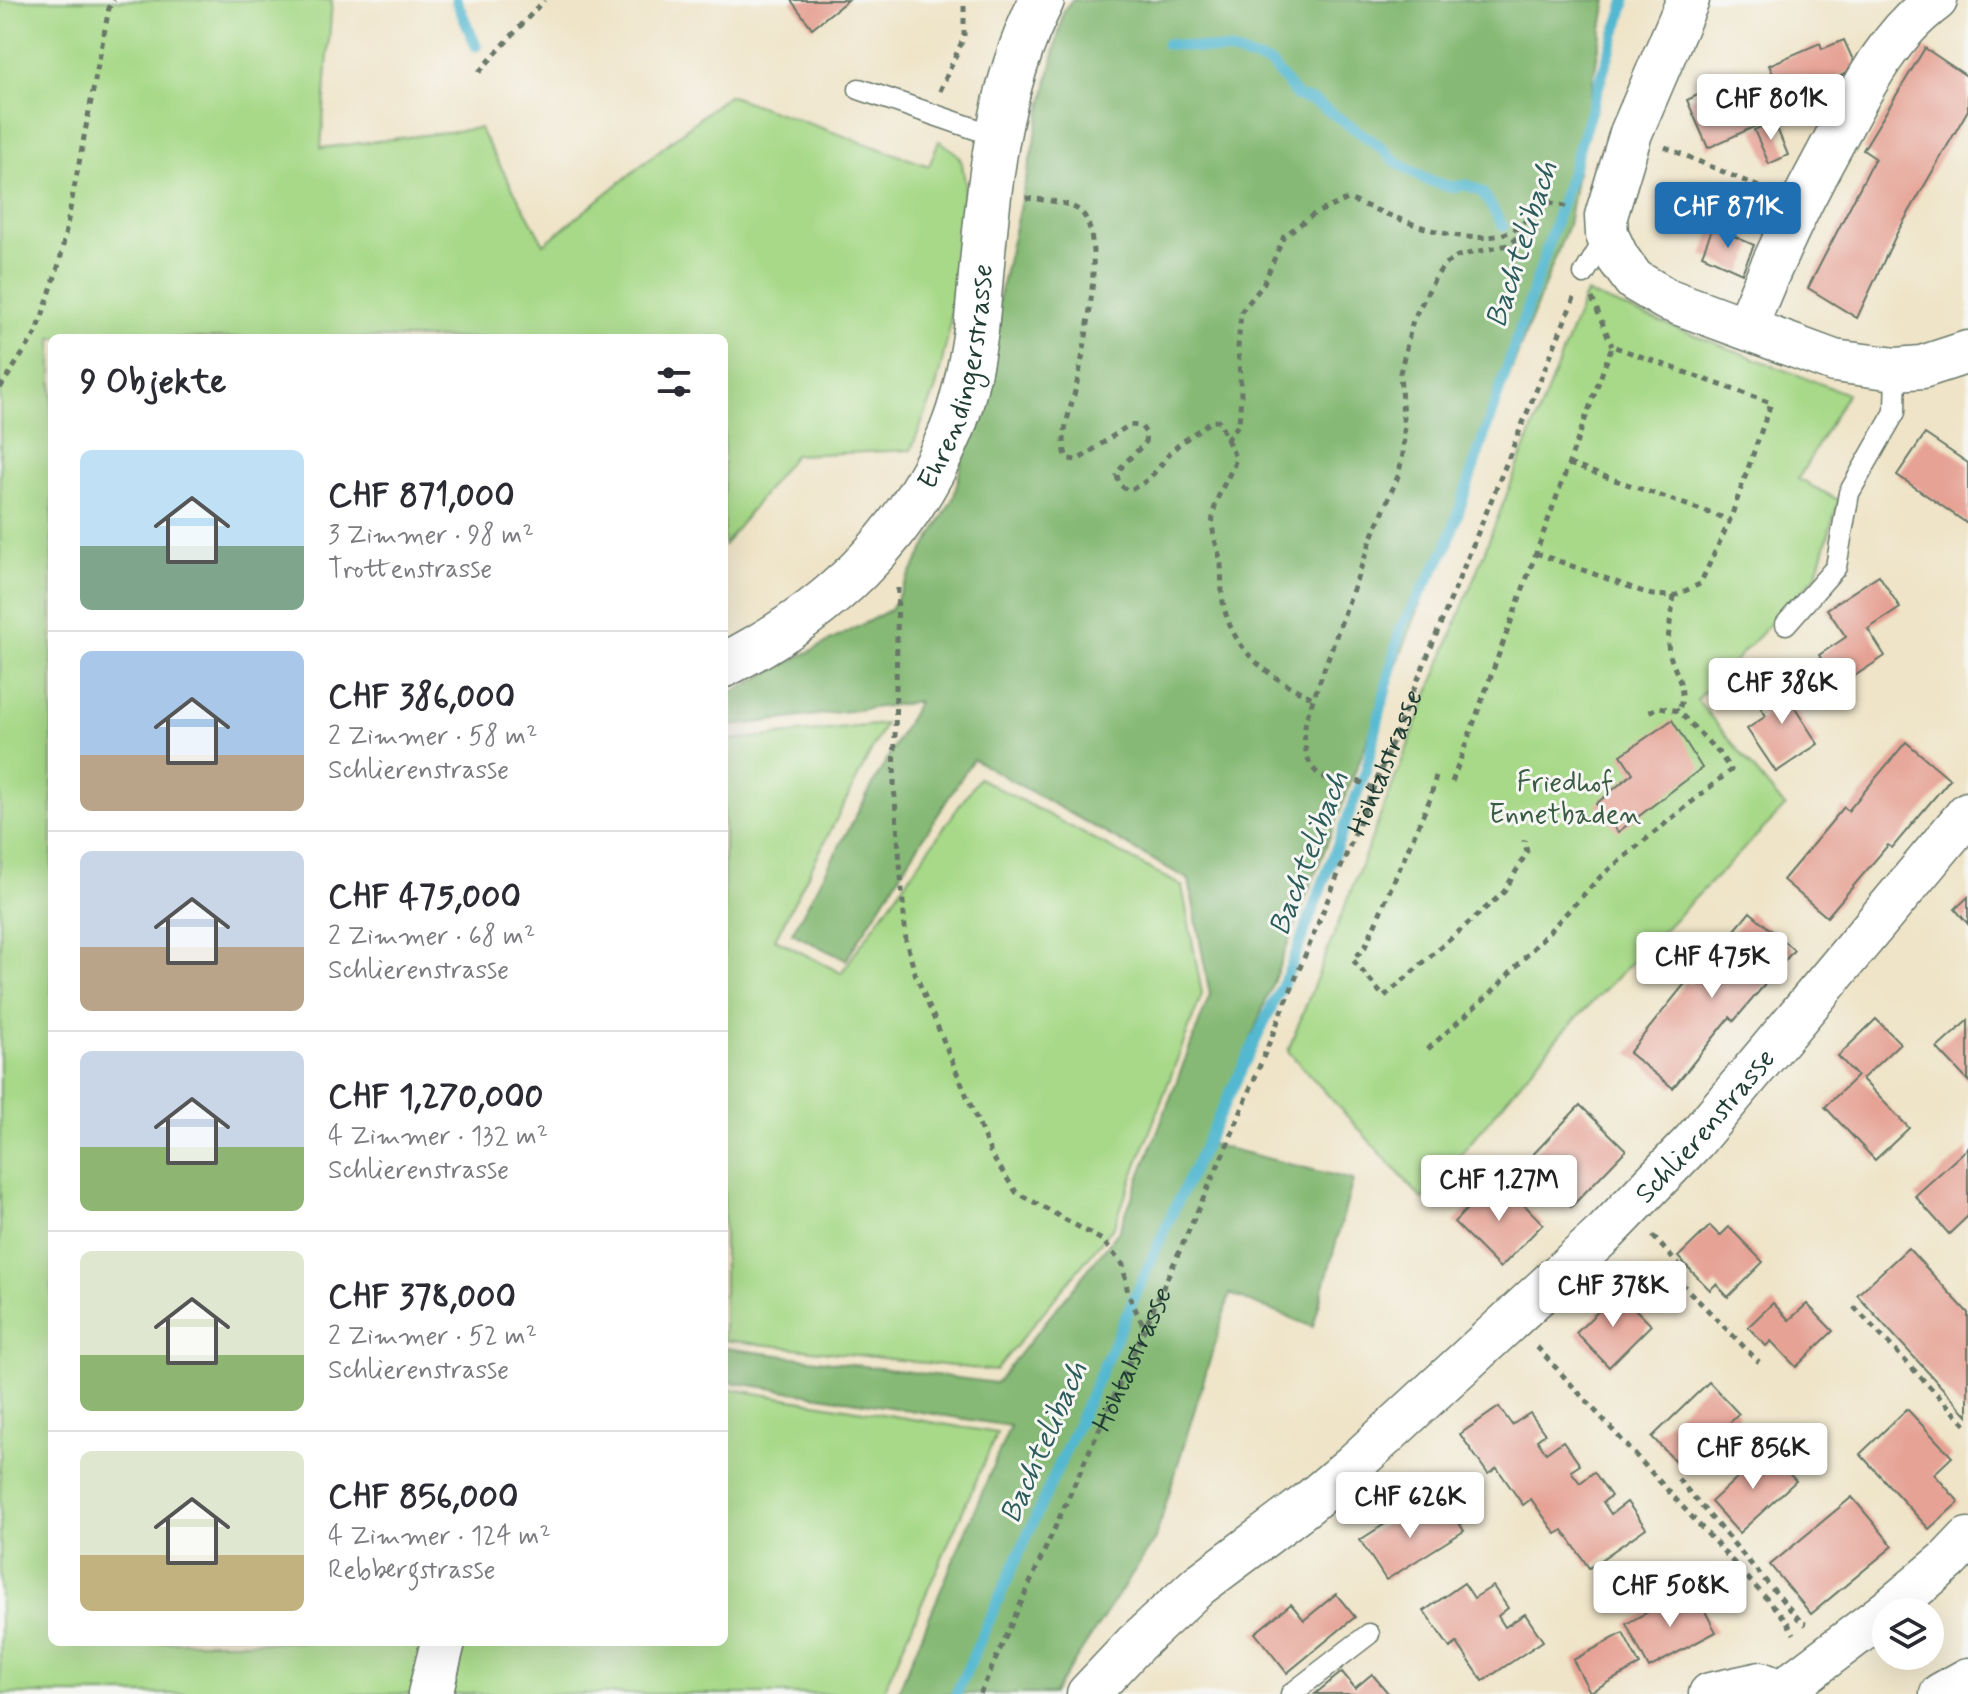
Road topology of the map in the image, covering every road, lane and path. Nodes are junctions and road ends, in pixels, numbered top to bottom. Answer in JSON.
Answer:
{"nodes":[{"id":1,"x":114,"y":0,"type":"edge"},
{"id":2,"x":544,"y":0,"type":"edge"},
{"id":3,"x":964,"y":0,"type":"edge"},
{"id":4,"x":1042,"y":0,"type":"edge"},
{"id":5,"x":1688,"y":0,"type":"edge"},
{"id":6,"x":1935,"y":0,"type":"edge"},
{"id":7,"x":479,"y":72,"type":"dead end"},
{"id":8,"x":859,"y":89,"type":"dead end"},
{"id":9,"x":930,"y":114,"type":"junction"},
{"id":10,"x":1631,"y":133,"type":"junction"},
{"id":11,"x":996,"y":136,"type":"junction"},
{"id":12,"x":989,"y":194,"type":"junction"},
{"id":13,"x":1800,"y":205,"type":"junction"},
{"id":14,"x":1566,"y":206,"type":"dead end"},
{"id":15,"x":1523,"y":224,"type":"junction"},
{"id":16,"x":1607,"y":235,"type":"junction"},
{"id":17,"x":1584,"y":274,"type":"junction"},
{"id":18,"x":1746,"y":327,"type":"junction"},
{"id":19,"x":1612,"y":346,"type":"junction"},
{"id":20,"x":1968,"y":352,"type":"edge"},
{"id":21,"x":1896,"y":369,"type":"junction"},
{"id":22,"x":0,"y":388,"type":"edge"},
{"id":23,"x":1227,"y":439,"type":"junction"},
{"id":24,"x":1569,"y":464,"type":"junction"},
{"id":25,"x":1730,"y":520,"type":"junction"},
{"id":26,"x":900,"y":523,"type":"junction"},
{"id":27,"x":1536,"y":553,"type":"junction"},
{"id":28,"x":1674,"y":596,"type":"junction"},
{"id":29,"x":1786,"y":624,"type":"dead end"},
{"id":30,"x":728,"y":663,"type":"edge"},
{"id":31,"x":1313,"y":698,"type":"junction"},
{"id":32,"x":1678,"y":711,"type":"junction"},
{"id":33,"x":1647,"y":713,"type":"dead end"},
{"id":34,"x":1436,"y":776,"type":"dead end"},
{"id":35,"x":1452,"y":782,"type":"dead end"},
{"id":36,"x":1372,"y":788,"type":"junction"},
{"id":37,"x":1968,"y":813,"type":"edge"},
{"id":38,"x":1524,"y":840,"type":"dead end"},
{"id":39,"x":1428,"y":1049,"type":"dead end"},
{"id":40,"x":1627,"y":1209,"type":"junction"},
{"id":41,"x":1854,"y":1307,"type":"dead end"},
{"id":42,"x":1145,"y":1329,"type":"junction"},
{"id":43,"x":1526,"y":1353,"type":"dead end"},
{"id":44,"x":1759,"y":1362,"type":"dead end"},
{"id":45,"x":1968,"y":1427,"type":"edge"},
{"id":46,"x":1678,"y":1479,"type":"dead end"},
{"id":47,"x":1968,"y":1539,"type":"edge"},
{"id":48,"x":1903,"y":1598,"type":"edge"},
{"id":49,"x":1872,"y":1620,"type":"edge"},
{"id":50,"x":1872,"y":1624,"type":"edge"},
{"id":51,"x":1369,"y":1634,"type":"dead end"},
{"id":52,"x":442,"y":1646,"type":"edge"},
{"id":53,"x":1968,"y":1679,"type":"edge"},
{"id":54,"x":1794,"y":1684,"type":"edge"},
{"id":55,"x":1713,"y":1693,"type":"edge"},
{"id":56,"x":430,"y":1694,"type":"edge"},
{"id":57,"x":980,"y":1694,"type":"edge"},
{"id":58,"x":1088,"y":1694,"type":"edge"},
{"id":59,"x":1291,"y":1694,"type":"edge"},
{"id":60,"x":1941,"y":1694,"type":"edge"}],
"edges":[{"from":1,"to":22,"type":"path"},
{"from":2,"to":7,"type":"path"},
{"from":3,"to":9,"type":"path"},
{"from":4,"to":11,"type":"main road","name":"Ehrendingerstrasse"},
{"from":5,"to":10,"type":"street"},
{"from":6,"to":13,"type":"street"},
{"from":8,"to":9,"type":"lane"},
{"from":9,"to":11,"type":"lane"},
{"from":10,"to":13,"type":"path"},
{"from":10,"to":16,"type":"street"},
{"from":11,"to":12,"type":"main road","name":"Ehrendingerstrasse"},
{"from":12,"to":23,"type":"path"},
{"from":12,"to":26,"type":"main road","name":"Ehrendingerstrasse"},
{"from":13,"to":18,"type":"street"},
{"from":14,"to":15,"type":"path"},
{"from":15,"to":23,"type":"path"},
{"from":15,"to":31,"type":"path"},
{"from":16,"to":17,"type":"lane"},
{"from":16,"to":18,"type":"street"},
{"from":17,"to":19,"type":"path"},
{"from":17,"to":36,"type":"path","name":"Höhtalstrasse"},
{"from":18,"to":21,"type":"street"},
{"from":19,"to":24,"type":"path"},
{"from":19,"to":25,"type":"path"},
{"from":20,"to":21,"type":"street"},
{"from":21,"to":29,"type":"lane"},
{"from":23,"to":31,"type":"path"},
{"from":24,"to":25,"type":"path"},
{"from":24,"to":27,"type":"path"},
{"from":25,"to":28,"type":"path"},
{"from":26,"to":30,"type":"main road","name":"Ehrendingerstrasse"},
{"from":26,"to":42,"type":"path"},
{"from":27,"to":28,"type":"path"},
{"from":27,"to":35,"type":"path"},
{"from":28,"to":32,"type":"path"},
{"from":31,"to":36,"type":"path"},
{"from":32,"to":33,"type":"path"},
{"from":32,"to":39,"type":"path"},
{"from":34,"to":38,"type":"path"},
{"from":36,"to":42,"type":"path","name":"Höhtalstrasse"},
{"from":37,"to":40,"type":"street","name":"Schlierenstrasse"},
{"from":40,"to":44,"type":"path"},
{"from":40,"to":58,"type":"street","name":"Schlierenstrasse"},
{"from":41,"to":45,"type":"path"},
{"from":42,"to":57,"type":"path","name":"Höhtalstrasse"},
{"from":43,"to":54,"type":"path"},
{"from":46,"to":49,"type":"path"},
{"from":47,"to":48,"type":"street"},
{"from":50,"to":54,"type":"street"},
{"from":51,"to":59,"type":"lane"},
{"from":52,"to":56,"type":"main road"},
{"from":53,"to":60,"type":"street"},
{"from":54,"to":55,"type":"street"}]}
